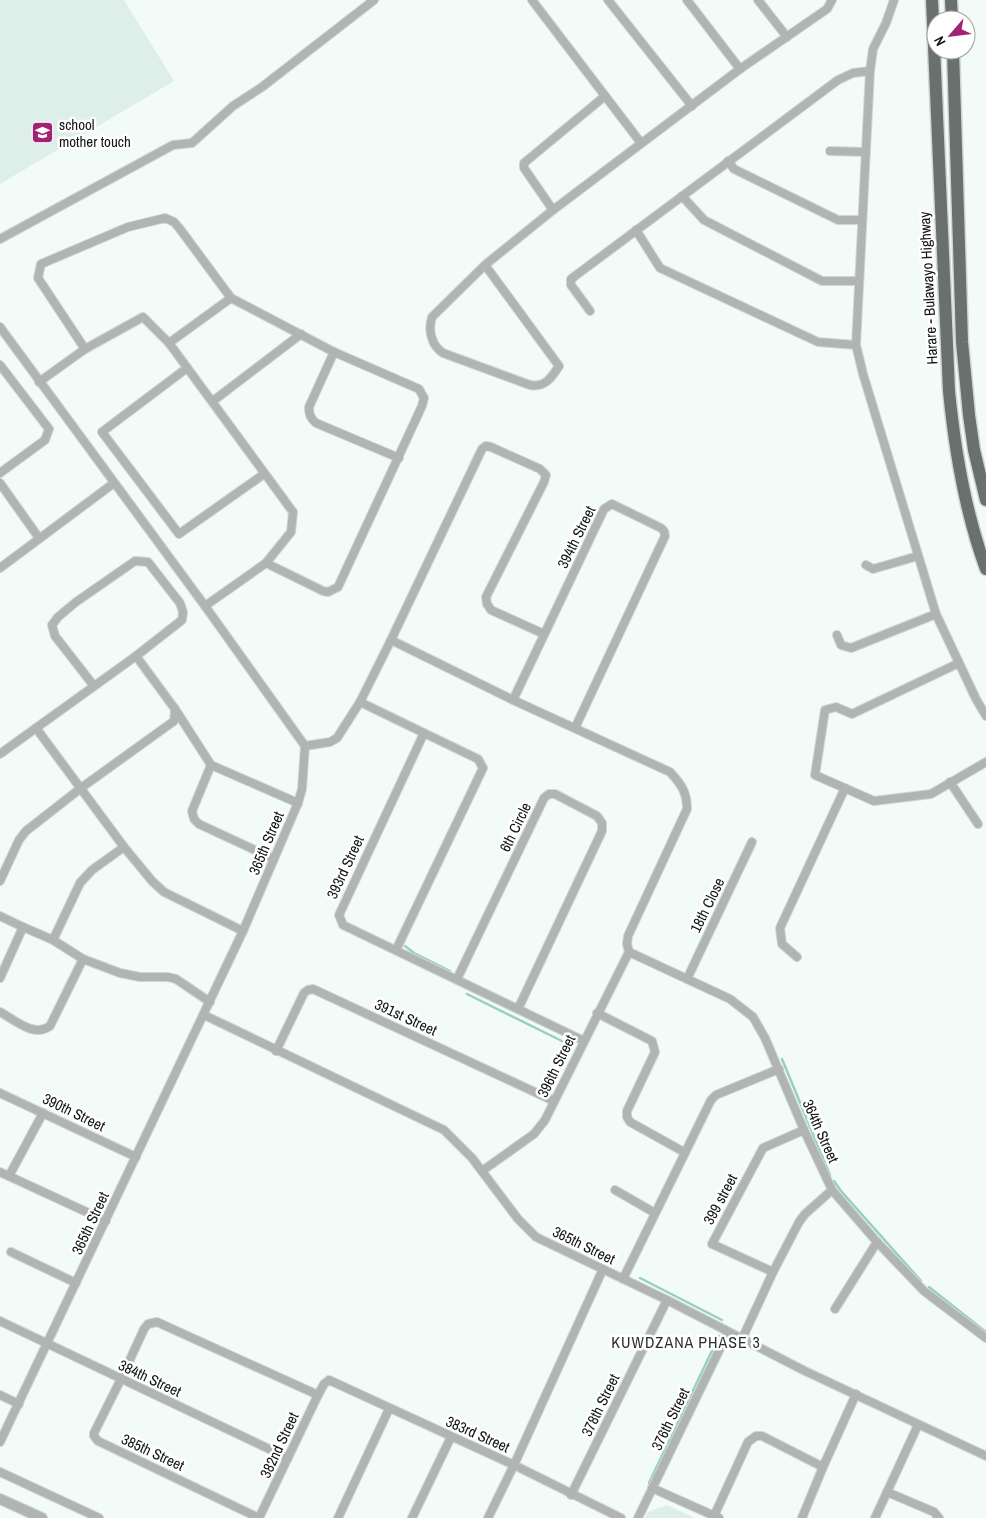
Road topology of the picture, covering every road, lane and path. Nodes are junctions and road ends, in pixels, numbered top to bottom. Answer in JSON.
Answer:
{"nodes":[{"id":1,"x":374,"y":0,"type":"edge"},
{"id":2,"x":532,"y":0,"type":"edge"},
{"id":3,"x":608,"y":0,"type":"edge"},
{"id":4,"x":687,"y":0,"type":"edge"},
{"id":5,"x":758,"y":0,"type":"edge"},
{"id":6,"x":832,"y":0,"type":"edge"},
{"id":7,"x":894,"y":0,"type":"edge"},
{"id":8,"x":932,"y":0,"type":"edge"},
{"id":9,"x":787,"y":37,"type":"junction"},
{"id":10,"x":953,"y":60,"type":"edge"},
{"id":11,"x":740,"y":68,"type":"junction"},
{"id":12,"x":870,"y":71,"type":"junction"},
{"id":13,"x":605,"y":96,"type":"junction"},
{"id":14,"x":692,"y":106,"type":"junction"},
{"id":15,"x":641,"y":144,"type":"junction"},
{"id":16,"x":830,"y":150,"type":"dead end"},
{"id":17,"x":866,"y":152,"type":"junction"},
{"id":18,"x":728,"y":161,"type":"junction"},
{"id":19,"x":682,"y":196,"type":"junction"},
{"id":20,"x":553,"y":210,"type":"junction"},
{"id":21,"x":862,"y":220,"type":"junction"},
{"id":22,"x":636,"y":230,"type":"junction"},
{"id":23,"x":0,"y":239,"type":"edge"},
{"id":24,"x":485,"y":265,"type":"junction"},
{"id":25,"x":859,"y":282,"type":"junction"},
{"id":26,"x":231,"y":298,"type":"junction"},
{"id":27,"x":590,"y":311,"type":"dead end"},
{"id":28,"x":0,"y":327,"type":"edge"},
{"id":29,"x":301,"y":334,"type":"junction"},
{"id":30,"x":169,"y":342,"type":"junction"},
{"id":31,"x":856,"y":345,"type":"junction"},
{"id":32,"x":85,"y":349,"type":"junction"},
{"id":33,"x":334,"y":352,"type":"junction"},
{"id":34,"x":0,"y":366,"type":"edge"},
{"id":35,"x":187,"y":368,"type":"junction"},
{"id":36,"x":40,"y":382,"type":"junction"},
{"id":37,"x":213,"y":401,"type":"junction"},
{"id":38,"x":399,"y":458,"type":"junction"},
{"id":39,"x":0,"y":473,"type":"edge"},
{"id":40,"x":264,"y":474,"type":"junction"},
{"id":41,"x":0,"y":483,"type":"edge"},
{"id":42,"x":114,"y":483,"type":"junction"},
{"id":43,"x":986,"y":500,"type":"edge"},
{"id":44,"x":39,"y":538,"type":"junction"},
{"id":45,"x":918,"y":556,"type":"junction"},
{"id":46,"x":266,"y":563,"type":"junction"},
{"id":47,"x":866,"y":565,"type":"dead end"},
{"id":48,"x":0,"y":568,"type":"edge"},
{"id":49,"x":986,"y":569,"type":"edge"},
{"id":50,"x":205,"y":606,"type":"junction"},
{"id":51,"x":936,"y":614,"type":"junction"},
{"id":52,"x":544,"y":634,"type":"junction"},
{"id":53,"x":837,"y":635,"type":"dead end"},
{"id":54,"x":392,"y":640,"type":"junction"},
{"id":55,"x":136,"y":656,"type":"junction"},
{"id":56,"x":959,"y":663,"type":"junction"},
{"id":57,"x":94,"y":686,"type":"junction"},
{"id":58,"x":513,"y":700,"type":"junction"},
{"id":59,"x":360,"y":702,"type":"junction"},
{"id":60,"x":175,"y":709,"type":"junction"},
{"id":61,"x":986,"y":716,"type":"edge"},
{"id":62,"x":36,"y":728,"type":"junction"},
{"id":63,"x":575,"y":728,"type":"junction"},
{"id":64,"x":424,"y":733,"type":"junction"},
{"id":65,"x":305,"y":746,"type":"junction"},
{"id":66,"x":0,"y":754,"type":"edge"},
{"id":67,"x":986,"y":762,"type":"edge"},
{"id":68,"x":211,"y":765,"type":"junction"},
{"id":69,"x":950,"y":782,"type":"junction"},
{"id":70,"x":81,"y":788,"type":"junction"},
{"id":71,"x":845,"y":788,"type":"junction"},
{"id":72,"x":298,"y":803,"type":"junction"},
{"id":73,"x":978,"y":824,"type":"dead end"},
{"id":74,"x":752,"y":842,"type":"dead end"},
{"id":75,"x":124,"y":848,"type":"junction"},
{"id":76,"x":274,"y":859,"type":"junction"},
{"id":77,"x":0,"y":881,"type":"edge"},
{"id":78,"x":0,"y":916,"type":"edge"},
{"id":79,"x":23,"y":928,"type":"junction"},
{"id":80,"x":243,"y":930,"type":"junction"},
{"id":81,"x":53,"y":940,"type":"junction"},
{"id":82,"x":396,"y":950,"type":"junction"},
{"id":83,"x":629,"y":952,"type":"junction"},
{"id":84,"x":797,"y":956,"type":"dead end"},
{"id":85,"x":83,"y":959,"type":"junction"},
{"id":86,"x":0,"y":978,"type":"edge"},
{"id":87,"x":457,"y":979,"type":"junction"},
{"id":88,"x":686,"y":979,"type":"junction"},
{"id":89,"x":210,"y":1002,"type":"junction"},
{"id":90,"x":518,"y":1009,"type":"junction"},
{"id":91,"x":0,"y":1012,"type":"edge"},
{"id":92,"x":597,"y":1013,"type":"junction"},
{"id":93,"x":204,"y":1015,"type":"junction"},
{"id":94,"x":584,"y":1041,"type":"junction"},
{"id":95,"x":276,"y":1051,"type":"junction"},
{"id":96,"x":779,"y":1068,"type":"junction"},
{"id":97,"x":0,"y":1093,"type":"edge"},
{"id":98,"x":554,"y":1101,"type":"junction"},
{"id":99,"x":43,"y":1113,"type":"junction"},
{"id":100,"x":804,"y":1130,"type":"junction"},
{"id":101,"x":684,"y":1152,"type":"junction"},
{"id":102,"x":136,"y":1157,"type":"junction"},
{"id":103,"x":482,"y":1171,"type":"junction"},
{"id":104,"x":0,"y":1172,"type":"edge"},
{"id":105,"x":9,"y":1176,"type":"junction"},
{"id":106,"x":615,"y":1190,"type":"dead end"},
{"id":107,"x":832,"y":1190,"type":"junction"},
{"id":108,"x":655,"y":1214,"type":"junction"},
{"id":109,"x":106,"y":1221,"type":"junction"},
{"id":110,"x":877,"y":1242,"type":"junction"},
{"id":111,"x":11,"y":1252,"type":"dead end"},
{"id":112,"x":603,"y":1269,"type":"junction"},
{"id":113,"x":773,"y":1272,"type":"junction"},
{"id":114,"x":623,"y":1279,"type":"junction"},
{"id":115,"x":76,"y":1283,"type":"junction"},
{"id":116,"x":667,"y":1300,"type":"junction"},
{"id":117,"x":835,"y":1309,"type":"dead end"},
{"id":118,"x":0,"y":1321,"type":"edge"},
{"id":119,"x":728,"y":1332,"type":"junction"},
{"id":120,"x":986,"y":1338,"type":"edge"},
{"id":121,"x":742,"y":1339,"type":"junction"},
{"id":122,"x":47,"y":1343,"type":"junction"},
{"id":123,"x":121,"y":1380,"type":"junction"},
{"id":124,"x":324,"y":1384,"type":"joint"},
{"id":125,"x":856,"y":1394,"type":"junction"},
{"id":126,"x":0,"y":1395,"type":"edge"},
{"id":127,"x":318,"y":1395,"type":"junction"},
{"id":128,"x":19,"y":1404,"type":"junction"},
{"id":129,"x":389,"y":1409,"type":"junction"},
{"id":130,"x":918,"y":1425,"type":"junction"},
{"id":131,"x":451,"y":1437,"type":"junction"},
{"id":132,"x":0,"y":1442,"type":"edge"},
{"id":133,"x":986,"y":1456,"type":"edge"},
{"id":134,"x":288,"y":1458,"type":"junction"},
{"id":135,"x":514,"y":1465,"type":"junction"},
{"id":136,"x":823,"y":1467,"type":"junction"},
{"id":137,"x":0,"y":1472,"type":"edge"},
{"id":138,"x":652,"y":1488,"type":"junction"},
{"id":139,"x":887,"y":1492,"type":"junction"},
{"id":140,"x":571,"y":1494,"type":"junction"},
{"id":141,"x":0,"y":1499,"type":"edge"},
{"id":142,"x":716,"y":1517,"type":"edge"},
{"id":143,"x":42,"y":1518,"type":"edge"},
{"id":144,"x":99,"y":1518,"type":"edge"},
{"id":145,"x":259,"y":1518,"type":"edge"},
{"id":146,"x":338,"y":1518,"type":"edge"},
{"id":147,"x":412,"y":1518,"type":"edge"},
{"id":148,"x":488,"y":1518,"type":"edge"},
{"id":149,"x":621,"y":1518,"type":"edge"},
{"id":150,"x":638,"y":1518,"type":"edge"},
{"id":151,"x":802,"y":1518,"type":"edge"},
{"id":152,"x":875,"y":1518,"type":"edge"},
{"id":153,"x":939,"y":1518,"type":"edge"}],
"edges":[{"from":1,"to":23,"type":"street"},
{"from":2,"to":13,"type":"street"},
{"from":3,"to":14,"type":"street"},
{"from":4,"to":11,"type":"street"},
{"from":5,"to":9,"type":"street"},
{"from":6,"to":9,"type":"street"},
{"from":7,"to":12,"type":"street"},
{"from":8,"to":49,"type":"highway","name":"Harare - Bulawayo Highway"},
{"from":9,"to":11,"type":"street"},
{"from":10,"to":43,"type":"highway","name":"Harare - Bulawayo Highway"},
{"from":11,"to":14,"type":"street"},
{"from":12,"to":17,"type":"street"},
{"from":12,"to":18,"type":"street"},
{"from":13,"to":15,"type":"street"},
{"from":13,"to":20,"type":"street"},
{"from":14,"to":15,"type":"street"},
{"from":15,"to":20,"type":"street"},
{"from":16,"to":17,"type":"street"},
{"from":17,"to":21,"type":"street"},
{"from":18,"to":19,"type":"street"},
{"from":18,"to":21,"type":"street"},
{"from":19,"to":22,"type":"street"},
{"from":19,"to":25,"type":"street"},
{"from":20,"to":24,"type":"street"},
{"from":21,"to":25,"type":"street"},
{"from":22,"to":27,"type":"street"},
{"from":22,"to":31,"type":"street"},
{"from":24,"to":24,"type":"street"},
{"from":25,"to":31,"type":"street"},
{"from":26,"to":29,"type":"street"},
{"from":26,"to":30,"type":"street"},
{"from":26,"to":32,"type":"street"},
{"from":28,"to":36,"type":"street"},
{"from":29,"to":33,"type":"street"},
{"from":29,"to":37,"type":"street"},
{"from":30,"to":32,"type":"street"},
{"from":30,"to":35,"type":"street"},
{"from":31,"to":45,"type":"street"},
{"from":32,"to":36,"type":"street"},
{"from":33,"to":38,"type":"street"},
{"from":33,"to":38,"type":"street"},
{"from":34,"to":39,"type":"street"},
{"from":35,"to":37,"type":"street"},
{"from":35,"to":40,"type":"street"},
{"from":36,"to":42,"type":"street"},
{"from":37,"to":40,"type":"street"},
{"from":38,"to":46,"type":"street"},
{"from":40,"to":46,"type":"street"},
{"from":41,"to":44,"type":"street"},
{"from":42,"to":44,"type":"street"},
{"from":42,"to":50,"type":"street"},
{"from":44,"to":48,"type":"street"},
{"from":45,"to":47,"type":"street"},
{"from":45,"to":51,"type":"street"},
{"from":46,"to":50,"type":"street"},
{"from":50,"to":65,"type":"street"},
{"from":51,"to":53,"type":"street"},
{"from":51,"to":56,"type":"street"},
{"from":52,"to":54,"type":"street"},
{"from":52,"to":58,"type":"street","name":"394th Street"},
{"from":52,"to":63,"type":"street","name":"394th Street"},
{"from":54,"to":58,"type":"street"},
{"from":54,"to":59,"type":"street"},
{"from":55,"to":57,"type":"street"},
{"from":55,"to":57,"type":"street"},
{"from":55,"to":60,"type":"street"},
{"from":56,"to":61,"type":"street"},
{"from":56,"to":71,"type":"street"},
{"from":57,"to":62,"type":"street"},
{"from":58,"to":63,"type":"street"},
{"from":59,"to":64,"type":"street"},
{"from":59,"to":65,"type":"street"},
{"from":60,"to":68,"type":"street"},
{"from":60,"to":70,"type":"street"},
{"from":62,"to":66,"type":"street"},
{"from":62,"to":70,"type":"street"},
{"from":63,"to":83,"type":"street"},
{"from":64,"to":82,"type":"street","name":"393rd Street"},
{"from":64,"to":82,"type":"street"},
{"from":65,"to":72,"type":"street","name":"365th Street"},
{"from":67,"to":69,"type":"street"},
{"from":68,"to":72,"type":"street"},
{"from":68,"to":76,"type":"street"},
{"from":69,"to":71,"type":"street"},
{"from":69,"to":73,"type":"street"},
{"from":70,"to":75,"type":"street"},
{"from":70,"to":77,"type":"street"},
{"from":71,"to":84,"type":"street"},
{"from":72,"to":76,"type":"street","name":"365th Street"},
{"from":74,"to":88,"type":"street","name":"18th Close"},
{"from":75,"to":80,"type":"street"},
{"from":75,"to":81,"type":"street"},
{"from":76,"to":80,"type":"street","name":"365th Street"},
{"from":78,"to":79,"type":"street"},
{"from":79,"to":81,"type":"street"},
{"from":79,"to":86,"type":"street"},
{"from":80,"to":89,"type":"street","name":"365th Street"},
{"from":81,"to":85,"type":"street"},
{"from":82,"to":87,"type":"street","name":"393rd Street"},
{"from":83,"to":88,"type":"street","name":"364th Street"},
{"from":83,"to":92,"type":"street","name":"396th Street"},
{"from":85,"to":89,"type":"street"},
{"from":85,"to":91,"type":"street"},
{"from":87,"to":90,"type":"street","name":"393rd Street"},
{"from":87,"to":90,"type":"street","name":"6th Circle"},
{"from":88,"to":96,"type":"street","name":"364th Street"},
{"from":89,"to":93,"type":"street","name":"365th Street"},
{"from":90,"to":94,"type":"street","name":"393rd Street"},
{"from":92,"to":94,"type":"street","name":"396th Street"},
{"from":92,"to":101,"type":"street"},
{"from":93,"to":95,"type":"street","name":"365th Street"},
{"from":93,"to":102,"type":"street","name":"365th Street"},
{"from":94,"to":98,"type":"street","name":"396th Street"},
{"from":95,"to":98,"type":"street","name":"391st Street"},
{"from":95,"to":103,"type":"street","name":"365th Street"},
{"from":96,"to":100,"type":"street","name":"364th Street"},
{"from":96,"to":101,"type":"street"},
{"from":97,"to":99,"type":"street","name":"390th Street"},
{"from":98,"to":103,"type":"street","name":"396th Street"},
{"from":99,"to":102,"type":"street","name":"390th Street"},
{"from":99,"to":105,"type":"street"},
{"from":100,"to":107,"type":"street","name":"364th Street"},
{"from":100,"to":113,"type":"street","name":"399 street"},
{"from":101,"to":108,"type":"street"},
{"from":102,"to":109,"type":"street","name":"365th Street"},
{"from":103,"to":112,"type":"street","name":"365th Street"},
{"from":104,"to":105,"type":"street"},
{"from":105,"to":109,"type":"street"},
{"from":106,"to":108,"type":"street"},
{"from":107,"to":110,"type":"street","name":"364th Street"},
{"from":107,"to":113,"type":"street"},
{"from":108,"to":114,"type":"street"},
{"from":109,"to":115,"type":"street","name":"365th Street"},
{"from":110,"to":117,"type":"street"},
{"from":110,"to":120,"type":"street","name":"364th Street"},
{"from":111,"to":115,"type":"street"},
{"from":112,"to":114,"type":"street","name":"365th Street"},
{"from":112,"to":135,"type":"street"},
{"from":113,"to":121,"type":"street"},
{"from":114,"to":116,"type":"street","name":"365th Street"},
{"from":115,"to":122,"type":"street","name":"365th Street"},
{"from":116,"to":119,"type":"street","name":"365th Street"},
{"from":116,"to":140,"type":"street","name":"378th Street"},
{"from":118,"to":122,"type":"street","name":"384th Street"},
{"from":119,"to":121,"type":"street","name":"365th Street"},
{"from":119,"to":138,"type":"street","name":"376th Street"},
{"from":121,"to":125,"type":"street","name":"365th Street"},
{"from":122,"to":123,"type":"street","name":"384th Street"},
{"from":122,"to":128,"type":"street","name":"365th Street"},
{"from":123,"to":127,"type":"street"},
{"from":123,"to":134,"type":"street","name":"384th Street"},
{"from":123,"to":145,"type":"street","name":"385th Street"},
{"from":124,"to":127,"type":"street","name":"382nd Street"},
{"from":124,"to":129,"type":"street","name":"383rd Street"},
{"from":125,"to":130,"type":"street","name":"365th Street"},
{"from":125,"to":136,"type":"street"},
{"from":126,"to":128,"type":"street"},
{"from":127,"to":134,"type":"street","name":"382nd Street"},
{"from":128,"to":132,"type":"street","name":"365th Street"},
{"from":129,"to":131,"type":"street","name":"383rd Street"},
{"from":129,"to":146,"type":"street"},
{"from":130,"to":133,"type":"street","name":"365th Street"},
{"from":130,"to":139,"type":"street"},
{"from":131,"to":135,"type":"street","name":"383rd Street"},
{"from":131,"to":147,"type":"street"},
{"from":134,"to":145,"type":"street","name":"382nd Street"},
{"from":135,"to":140,"type":"street","name":"383rd Street"},
{"from":135,"to":148,"type":"street"},
{"from":136,"to":142,"type":"street"},
{"from":136,"to":151,"type":"street"},
{"from":137,"to":144,"type":"street"},
{"from":138,"to":142,"type":"street"},
{"from":138,"to":150,"type":"street","name":"376th Street"},
{"from":139,"to":152,"type":"street"},
{"from":139,"to":153,"type":"street"},
{"from":140,"to":149,"type":"street","name":"383rd Street"},
{"from":141,"to":143,"type":"street"}]}
